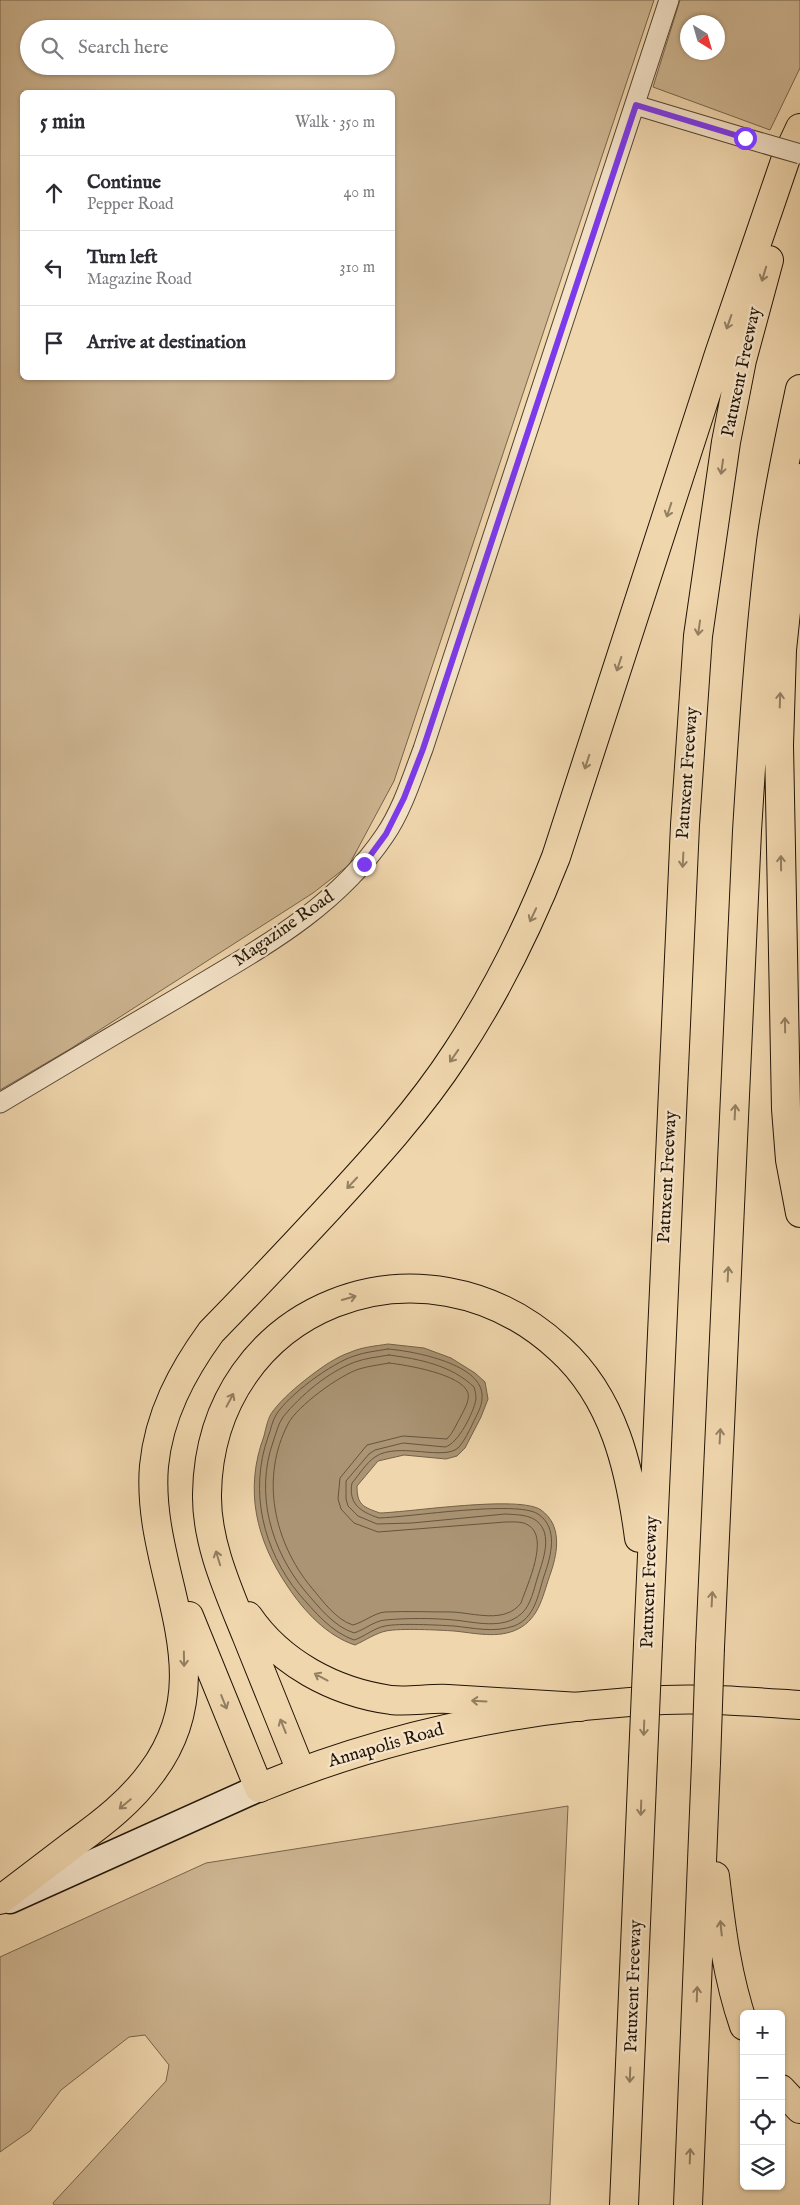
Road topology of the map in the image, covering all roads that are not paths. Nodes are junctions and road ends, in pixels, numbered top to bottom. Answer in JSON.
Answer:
{"nodes":[{"id":1,"x":669,"y":0,"type":"edge"},
{"id":2,"x":636,"y":105,"type":"junction"},
{"id":3,"x":800,"y":128,"type":"edge"},
{"id":4,"x":800,"y":154,"type":"edge"},
{"id":5,"x":800,"y":161,"type":"edge"},
{"id":6,"x":800,"y":389,"type":"edge"},
{"id":7,"x":800,"y":478,"type":"edge"},
{"id":8,"x":0,"y":1103,"type":"edge"},
{"id":9,"x":800,"y":1213,"type":"edge"},
{"id":10,"x":159,"y":1543,"type":"junction"},
{"id":11,"x":227,"y":1586,"type":"junction"},
{"id":12,"x":648,"y":1617,"type":"junction"},
{"id":13,"x":800,"y":1705,"type":"edge"},
{"id":14,"x":580,"y":1707,"type":"junction"},
{"id":15,"x":301,"y":1771,"type":"junction"},
{"id":16,"x":706,"y":1771,"type":"junction"},
{"id":17,"x":259,"y":1788,"type":"junction"},
{"id":18,"x":0,"y":1902,"type":"edge"},
{"id":19,"x":740,"y":2014,"type":"edge"},
{"id":20,"x":785,"y":2093,"type":"edge"},
{"id":21,"x":800,"y":2109,"type":"edge"},
{"id":22,"x":624,"y":2205,"type":"edge"},
{"id":23,"x":688,"y":2205,"type":"edge"}],
"edges":[{"from":1,"to":2,"type":"street","name":"Magazine Road"},
{"from":2,"to":4,"type":"street","bridge":true},
{"from":2,"to":8,"type":"street","name":"Magazine Road"},
{"from":3,"to":10,"type":"main road","one_way":true},
{"from":5,"to":12,"type":"main road","name":"Patuxent Freeway","one_way":true},
{"from":16,"to":6,"type":"main road","one_way":true,"bridge":true},
{"from":9,"to":7,"type":"main road","one_way":true},
{"from":10,"to":17,"type":"main road","one_way":true},
{"from":10,"to":18,"type":"main road","one_way":true},
{"from":11,"to":12,"type":"main road","one_way":true},
{"from":14,"to":11,"type":"main road","one_way":true},
{"from":15,"to":11,"type":"main road","one_way":true},
{"from":12,"to":22,"type":"main road","name":"Patuxent Freeway","one_way":true,"bridge":true},
{"from":13,"to":14,"type":"main road","name":"Annapolis Road"},
{"from":14,"to":15,"type":"main road","name":"Annapolis Road"},
{"from":15,"to":17,"type":"main road","name":"Annapolis Road"},
{"from":19,"to":16,"type":"main road","one_way":true},
{"from":23,"to":16,"type":"main road","one_way":true},
{"from":17,"to":18,"type":"main road","name":"Annapolis Road"},
{"from":20,"to":21,"type":"main road"}]}
